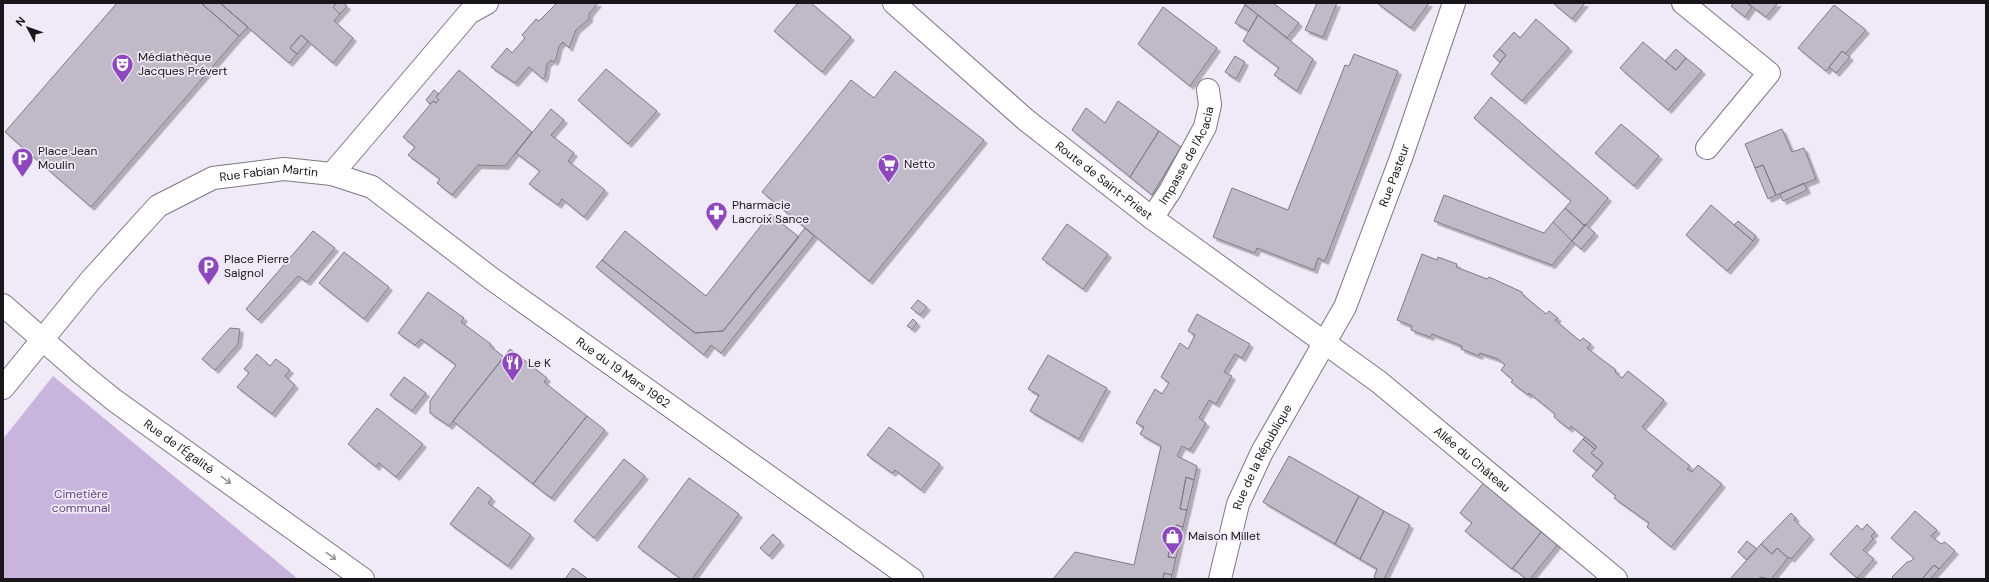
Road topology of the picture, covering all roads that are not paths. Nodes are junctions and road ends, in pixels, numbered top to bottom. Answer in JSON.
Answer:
{"nodes":[{"id":1,"x":487,"y":3,"type":"edge"},
{"id":2,"x":894,"y":3,"type":"edge"},
{"id":3,"x":1454,"y":3,"type":"edge"},
{"id":4,"x":1683,"y":3,"type":"edge"},
{"id":5,"x":1208,"y":90,"type":"dead end"},
{"id":6,"x":1707,"y":148,"type":"dead end"},
{"id":7,"x":332,"y":174,"type":"junction"},
{"id":8,"x":1152,"y":218,"type":"junction"},
{"id":9,"x":3,"y":305,"type":"edge"},
{"id":10,"x":41,"y":340,"type":"junction"},
{"id":11,"x":1325,"y":343,"type":"junction"},
{"id":12,"x":3,"y":388,"type":"edge"},
{"id":13,"x":363,"y":579,"type":"edge"},
{"id":14,"x":912,"y":579,"type":"edge"},
{"id":15,"x":1220,"y":579,"type":"edge"},
{"id":16,"x":1616,"y":579,"type":"edge"}],
"edges":[{"from":1,"to":7,"type":"street","name":"Rue Fabian Martin"},
{"from":2,"to":8,"type":"street","name":"Route de Saint-Priest"},
{"from":3,"to":11,"type":"street","name":"Rue Pasteur"},
{"from":4,"to":6,"type":"street"},
{"from":5,"to":8,"type":"street","name":"Impasse de l'Acacia"},
{"from":7,"to":10,"type":"street","name":"Rue Fabian Martin"},
{"from":7,"to":14,"type":"street","name":"Rue du 19 Mars 1962"},
{"from":8,"to":11,"type":"street","name":"Route de Saint-Priest"},
{"from":9,"to":10,"type":"street","name":"Rue de l'Égalité"},
{"from":10,"to":12,"type":"street","name":"Rue Fabian Martin"},
{"from":10,"to":13,"type":"street","name":"Rue de l'Égalité","one_way":true},
{"from":11,"to":15,"type":"street","name":"Rue de la République"},
{"from":11,"to":16,"type":"street","name":"Allée du Château"}]}
